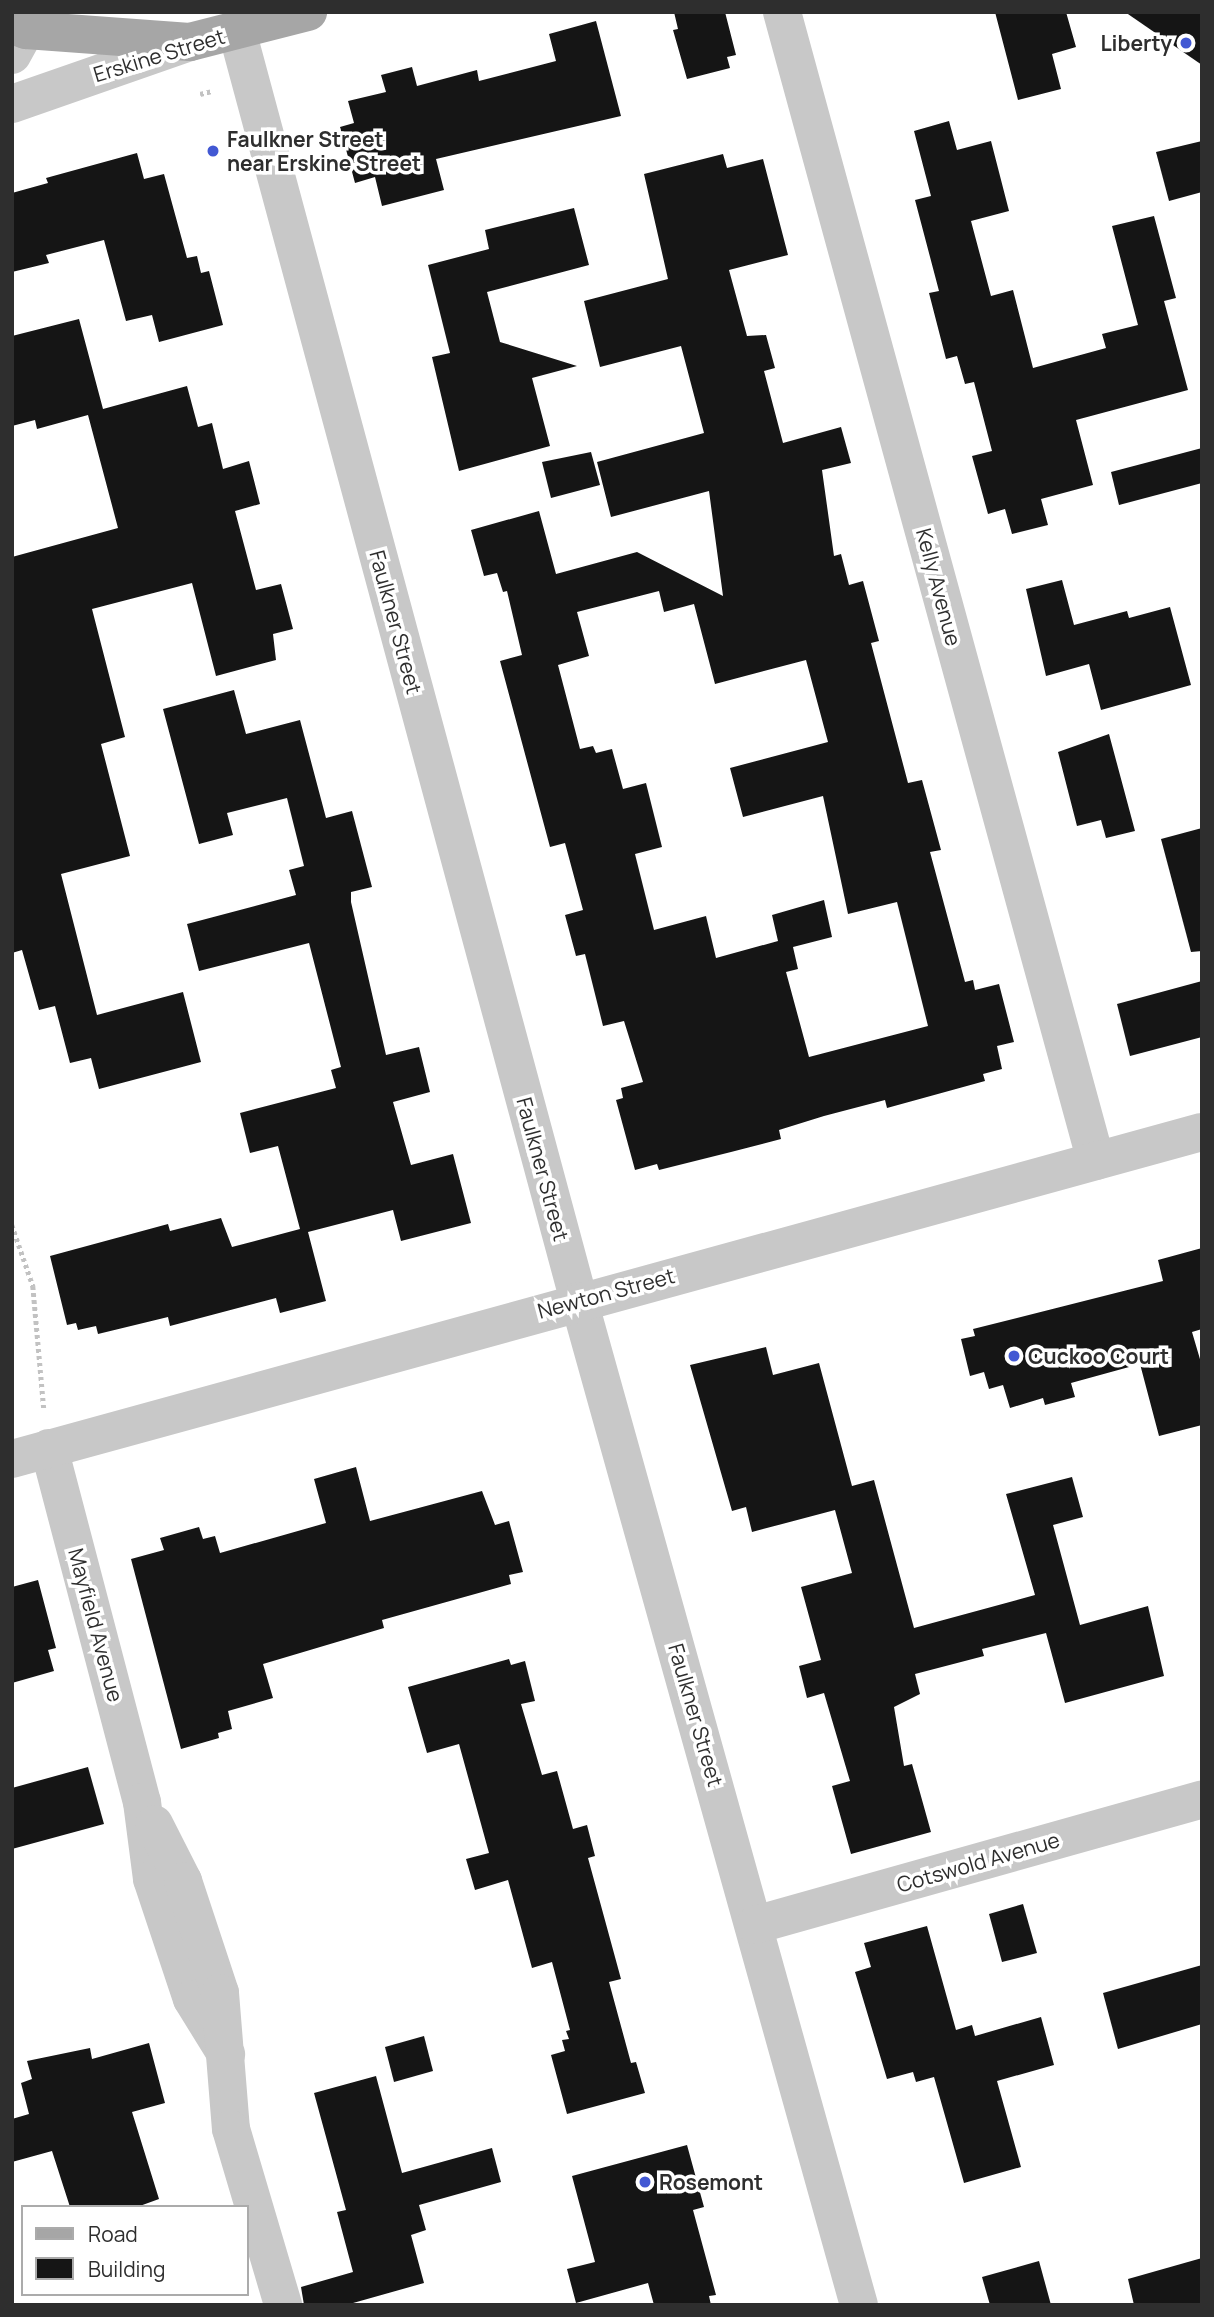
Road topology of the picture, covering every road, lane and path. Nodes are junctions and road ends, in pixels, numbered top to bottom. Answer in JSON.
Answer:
{"nodes":[{"id":1,"x":308,"y":12,"type":"edge"},
{"id":2,"x":782,"y":12,"type":"edge"},
{"id":3,"x":237,"y":31,"type":"junction"},
{"id":4,"x":17,"y":37,"type":"edge"},
{"id":5,"x":190,"y":42,"type":"junction"},
{"id":6,"x":12,"y":104,"type":"edge"},
{"id":7,"x":1202,"y":1132,"type":"edge"},
{"id":8,"x":1096,"y":1161,"type":"junction"},
{"id":9,"x":12,"y":1225,"type":"edge"},
{"id":10,"x":579,"y":1301,"type":"junction"},
{"id":11,"x":47,"y":1431,"type":"junction"},
{"id":12,"x":12,"y":1458,"type":"edge"},
{"id":13,"x":1202,"y":1799,"type":"edge"},
{"id":14,"x":755,"y":1925,"type":"junction"},
{"id":15,"x":283,"y":2305,"type":"edge"},
{"id":16,"x":859,"y":2305,"type":"edge"}],
"edges":[{"from":1,"to":3,"type":"main road","name":"Erskine Street"},
{"from":2,"to":8,"type":"street","name":"Kelly Avenue"},
{"from":3,"to":5,"type":"main road","name":"Erskine Street"},
{"from":3,"to":10,"type":"street","name":"Faulkner Street"},
{"from":4,"to":5,"type":"main road"},
{"from":5,"to":6,"type":"street","name":"Erskine Street"},
{"from":7,"to":8,"type":"street","name":"Newton Street"},
{"from":8,"to":10,"type":"street","name":"Newton Street"},
{"from":9,"to":11,"type":"path"},
{"from":10,"to":11,"type":"street","name":"Newton Street"},
{"from":10,"to":14,"type":"street","name":"Faulkner Street"},
{"from":11,"to":12,"type":"street","name":"Newton Street"},
{"from":11,"to":15,"type":"street","name":"Mayfield Avenue"},
{"from":13,"to":14,"type":"street","name":"Cotswold Avenue"},
{"from":14,"to":16,"type":"street","name":"Faulkner Street"}]}
